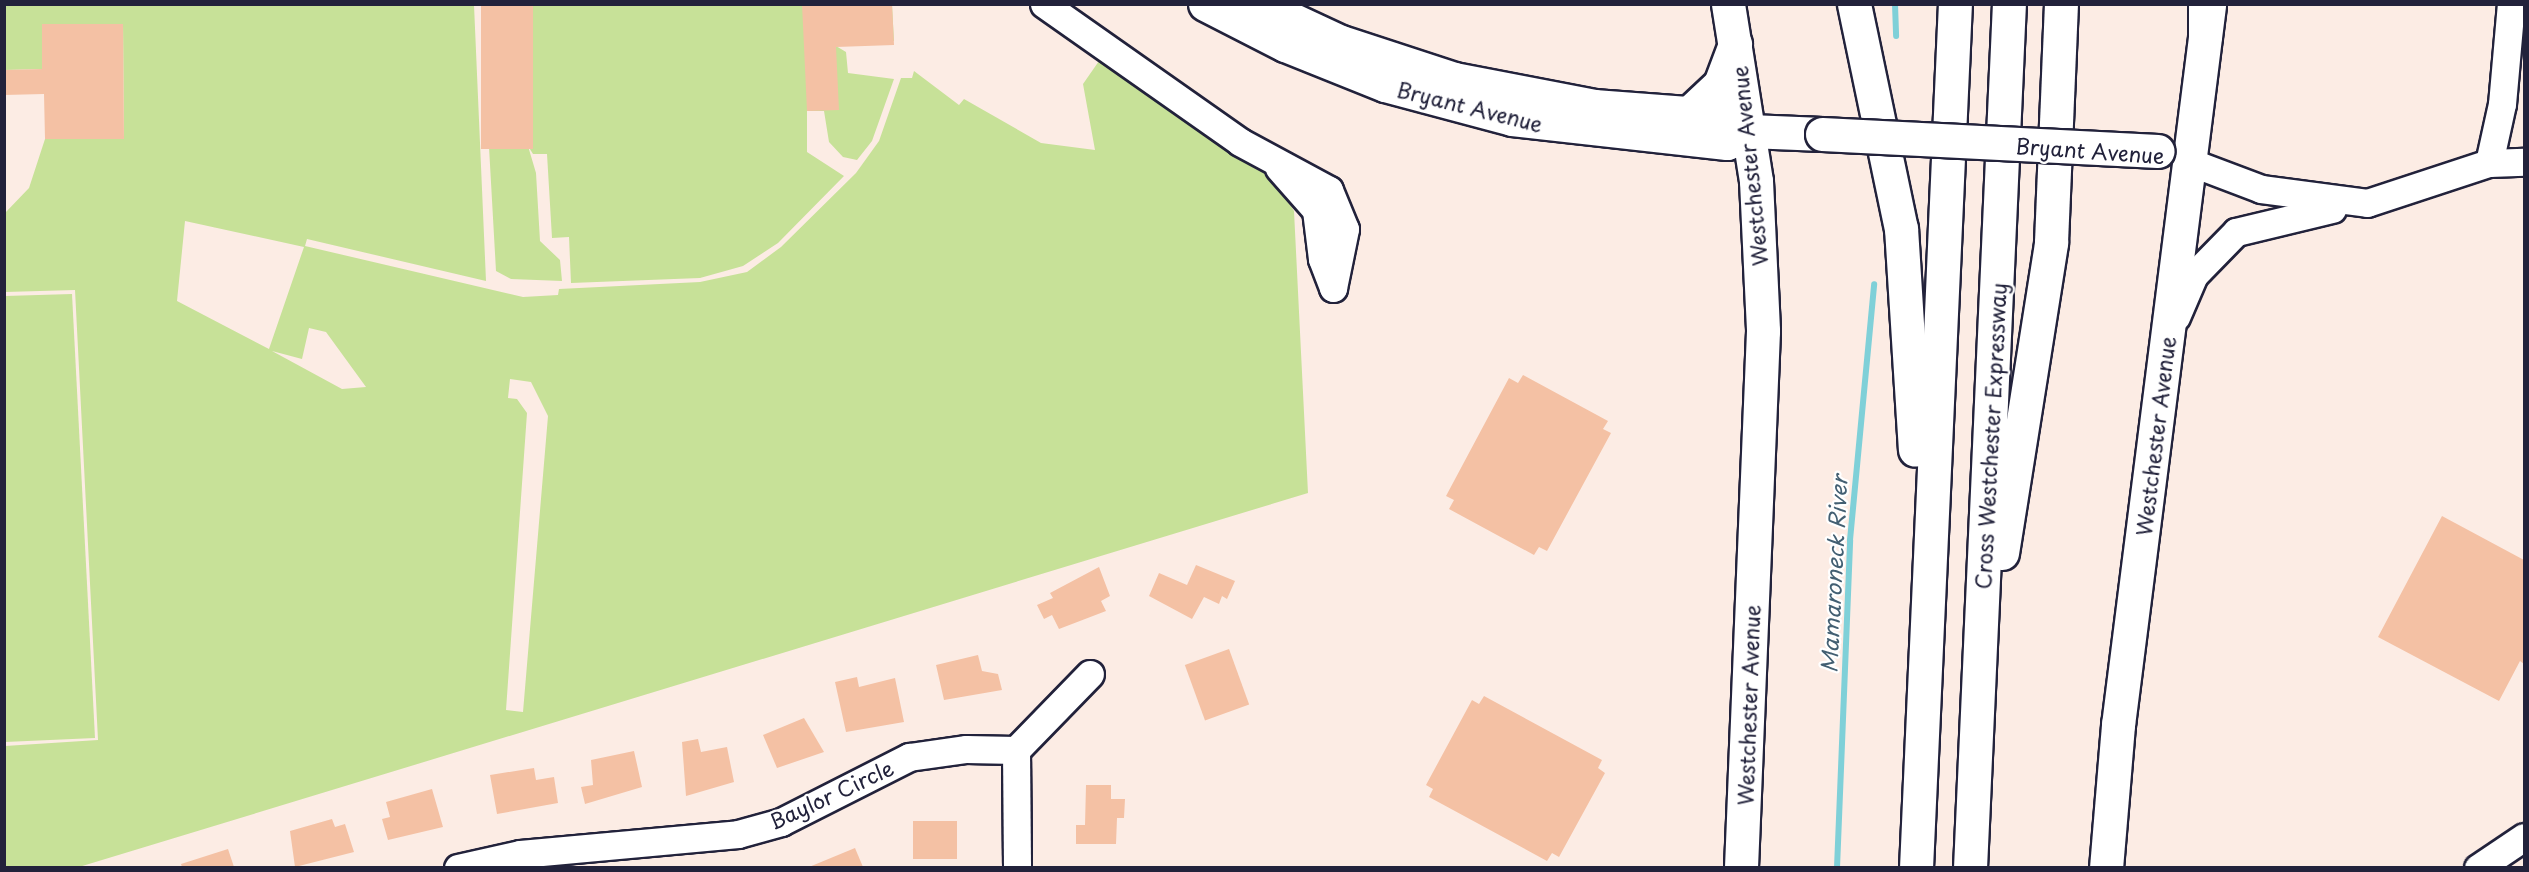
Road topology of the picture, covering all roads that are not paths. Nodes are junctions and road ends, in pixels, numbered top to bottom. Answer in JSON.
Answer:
{"nodes":[{"id":1,"x":1044,"y":4,"type":"edge"},
{"id":2,"x":1204,"y":4,"type":"edge"},
{"id":3,"x":1259,"y":4,"type":"edge"},
{"id":4,"x":1728,"y":4,"type":"edge"},
{"id":5,"x":1854,"y":4,"type":"edge"},
{"id":6,"x":1955,"y":4,"type":"edge"},
{"id":7,"x":2009,"y":4,"type":"edge"},
{"id":8,"x":2061,"y":4,"type":"edge"},
{"id":9,"x":2511,"y":4,"type":"edge"},
{"id":10,"x":2206,"y":15,"type":"edge"},
{"id":11,"x":1735,"y":44,"type":"junction"},
{"id":12,"x":1689,"y":113,"type":"junction"},
{"id":13,"x":1749,"y":131,"type":"junction"},
{"id":14,"x":2190,"y":162,"type":"junction"},
{"id":15,"x":2524,"y":162,"type":"edge"},
{"id":16,"x":2489,"y":163,"type":"junction"},
{"id":17,"x":1276,"y":165,"type":"dead end"},
{"id":18,"x":2367,"y":203,"type":"junction"},
{"id":19,"x":2168,"y":338,"type":"junction"},
{"id":20,"x":1090,"y":674,"type":"dead end"},
{"id":21,"x":1925,"y":686,"type":"junction"},
{"id":22,"x":1978,"y":700,"type":"junction"},
{"id":23,"x":1016,"y":750,"type":"junction"},
{"id":24,"x":2524,"y":837,"type":"edge"},
{"id":25,"x":458,"y":867,"type":"edge"},
{"id":26,"x":1017,"y":867,"type":"edge"},
{"id":27,"x":1741,"y":867,"type":"edge"},
{"id":28,"x":1916,"y":867,"type":"edge"},
{"id":29,"x":1970,"y":867,"type":"edge"},
{"id":30,"x":2106,"y":867,"type":"edge"},
{"id":31,"x":2478,"y":867,"type":"edge"}],
"edges":[{"from":1,"to":17,"type":"street"},
{"from":2,"to":13,"type":"main road","name":"Bryant Avenue"},
{"from":3,"to":12,"type":"main road","name":"Bryant Avenue"},
{"from":4,"to":11,"type":"main road","name":"Westchester Avenue"},
{"from":5,"to":21,"type":"main road"},
{"from":6,"to":21,"type":"main road"},
{"from":7,"to":22,"type":"main road","name":"Cross Westchester Expressway"},
{"from":8,"to":22,"type":"main road"},
{"from":9,"to":16,"type":"street"},
{"from":10,"to":14,"type":"main road","name":"Westchester Avenue"},
{"from":11,"to":12,"type":"main road"},
{"from":11,"to":13,"type":"main road","name":"Westchester Avenue"},
{"from":12,"to":13,"type":"main road","name":"Bryant Avenue"},
{"from":13,"to":14,"type":"main road","name":"Bryant Avenue","bridge":true},
{"from":13,"to":27,"type":"main road","name":"Westchester Avenue"},
{"from":14,"to":18,"type":"street","name":"Bryant Avenue"},
{"from":14,"to":19,"type":"main road","name":"Westchester Avenue"},
{"from":15,"to":16,"type":"street","name":"Bryant Avenue"},
{"from":16,"to":18,"type":"street","name":"Bryant Avenue"},
{"from":18,"to":19,"type":"street"},
{"from":19,"to":30,"type":"main road","name":"Westchester Avenue"},
{"from":20,"to":23,"type":"street"},
{"from":21,"to":28,"type":"main road"},
{"from":22,"to":29,"type":"main road","name":"Cross Westchester Expressway"},
{"from":23,"to":25,"type":"street","name":"Baylor Circle"},
{"from":23,"to":26,"type":"street"},
{"from":24,"to":31,"type":"street"}]}
